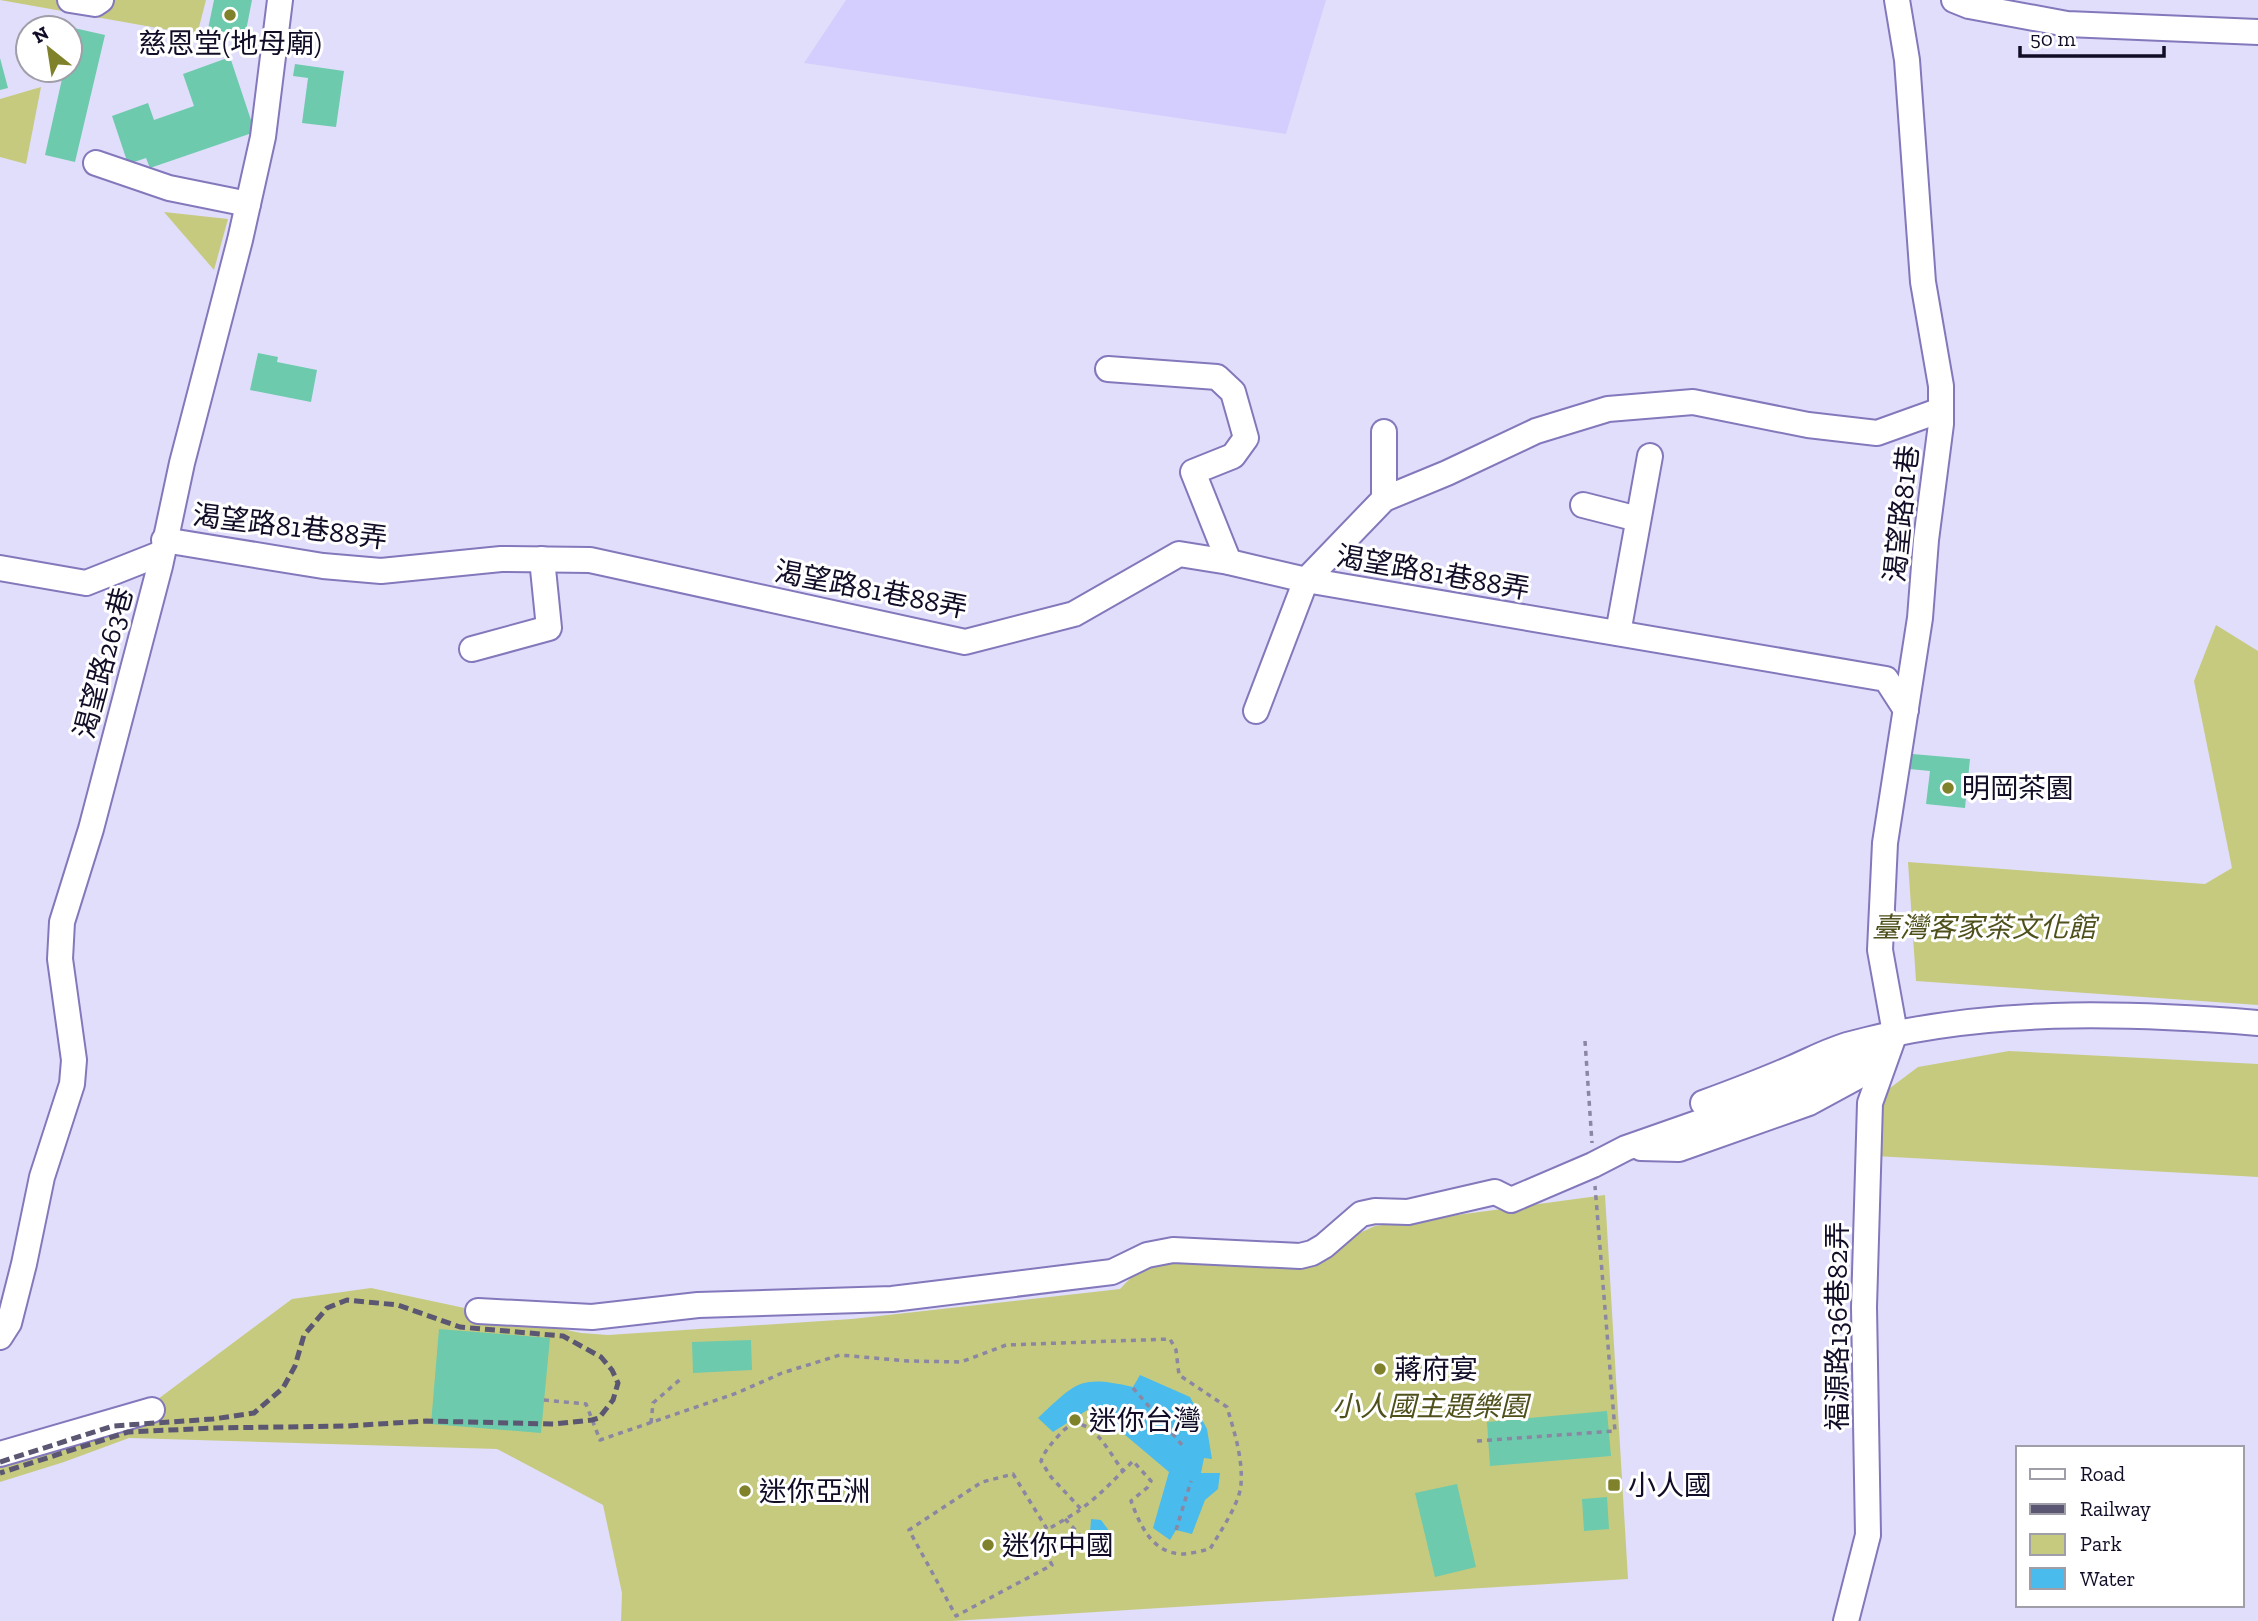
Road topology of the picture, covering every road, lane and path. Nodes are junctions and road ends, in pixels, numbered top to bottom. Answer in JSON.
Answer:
{"nodes":[{"id":1,"x":70,"y":0,"type":"edge"},
{"id":2,"x":101,"y":0,"type":"edge"},
{"id":3,"x":280,"y":0,"type":"edge"},
{"id":4,"x":1897,"y":0,"type":"edge"},
{"id":5,"x":1954,"y":0,"type":"edge"},
{"id":6,"x":2258,"y":32,"type":"edge"},
{"id":7,"x":96,"y":163,"type":"dead end"},
{"id":8,"x":248,"y":204,"type":"junction"},
{"id":9,"x":1108,"y":369,"type":"dead end"},
{"id":10,"x":1941,"y":410,"type":"junction"},
{"id":11,"x":1384,"y":432,"type":"dead end"},
{"id":12,"x":1650,"y":456,"type":"dead end"},
{"id":13,"x":1384,"y":499,"type":"junction"},
{"id":14,"x":1583,"y":505,"type":"dead end"},
{"id":15,"x":1639,"y":519,"type":"junction"},
{"id":16,"x":163,"y":546,"type":"junction"},
{"id":17,"x":542,"y":559,"type":"junction"},
{"id":18,"x":1229,"y":562,"type":"junction"},
{"id":19,"x":0,"y":568,"type":"edge"},
{"id":20,"x":1306,"y":580,"type":"junction"},
{"id":21,"x":1618,"y":634,"type":"junction"},
{"id":22,"x":472,"y":649,"type":"dead end"},
{"id":23,"x":1906,"y":710,"type":"junction"},
{"id":24,"x":1256,"y":711,"type":"dead end"},
{"id":25,"x":2258,"y":1023,"type":"edge"},
{"id":26,"x":1895,"y":1033,"type":"junction"},
{"id":27,"x":1584,"y":1041,"type":"dead end"},
{"id":28,"x":1593,"y":1165,"type":"junction"},
{"id":29,"x":478,"y":1311,"type":"dead end"},
{"id":30,"x":0,"y":1338,"type":"edge"},
{"id":31,"x":683,"y":1377,"type":"dead end"},
{"id":32,"x":1133,"y":1388,"type":"dead end"},
{"id":33,"x":544,"y":1400,"type":"dead end"},
{"id":34,"x":152,"y":1410,"type":"dead end"},
{"id":35,"x":651,"y":1423,"type":"junction"},
{"id":36,"x":1477,"y":1441,"type":"dead end"},
{"id":37,"x":1183,"y":1446,"type":"dead end"},
{"id":38,"x":0,"y":1454,"type":"edge"},
{"id":39,"x":1123,"y":1471,"type":"junction"},
{"id":40,"x":1191,"y":1481,"type":"dead end"},
{"id":41,"x":1081,"y":1509,"type":"junction"},
{"id":42,"x":1065,"y":1519,"type":"junction"},
{"id":43,"x":1047,"y":1529,"type":"junction"},
{"id":44,"x":1176,"y":1530,"type":"dead end"},
{"id":45,"x":1080,"y":1535,"type":"dead end"},
{"id":46,"x":1846,"y":1621,"type":"edge"}],
"edges":[{"from":1,"to":2,"type":"street"},
{"from":3,"to":8,"type":"street","name":"渴望路263巷"},
{"from":4,"to":10,"type":"street","name":"渴望路81巷"},
{"from":5,"to":6,"type":"street"},
{"from":7,"to":8,"type":"street"},
{"from":8,"to":16,"type":"street","name":"渴望路263巷"},
{"from":9,"to":18,"type":"street"},
{"from":10,"to":13,"type":"street"},
{"from":10,"to":23,"type":"street","name":"渴望路81巷"},
{"from":11,"to":13,"type":"street"},
{"from":12,"to":15,"type":"street"},
{"from":13,"to":20,"type":"street"},
{"from":14,"to":15,"type":"street"},
{"from":15,"to":21,"type":"street"},
{"from":16,"to":17,"type":"street","name":"渴望路81巷88弄"},
{"from":16,"to":19,"type":"street"},
{"from":16,"to":30,"type":"street","name":"渴望路263巷"},
{"from":17,"to":18,"type":"street","name":"渴望路81巷88弄"},
{"from":17,"to":22,"type":"street"},
{"from":18,"to":20,"type":"street","name":"渴望路81巷88弄"},
{"from":20,"to":21,"type":"street","name":"渴望路81巷88弄"},
{"from":20,"to":24,"type":"street"},
{"from":21,"to":23,"type":"street","name":"渴望路81巷88弄"},
{"from":23,"to":26,"type":"street","name":"渴望路81巷"},
{"from":25,"to":26,"type":"street"},
{"from":26,"to":28,"type":"street"},
{"from":26,"to":46,"type":"street","name":"福源路136巷82弄"},
{"from":27,"to":28,"type":"path"},
{"from":28,"to":29,"type":"street"},
{"from":28,"to":36,"type":"path"},
{"from":31,"to":35,"type":"path"},
{"from":32,"to":37,"type":"path"},
{"from":33,"to":35,"type":"path"},
{"from":34,"to":38,"type":"street"},
{"from":35,"to":39,"type":"path"},
{"from":39,"to":41,"type":"path"},
{"from":39,"to":41,"type":"path"},
{"from":40,"to":44,"type":"path"},
{"from":41,"to":42,"type":"path"},
{"from":42,"to":43,"type":"path"},
{"from":42,"to":45,"type":"path"},
{"from":43,"to":43,"type":"path"}]}
